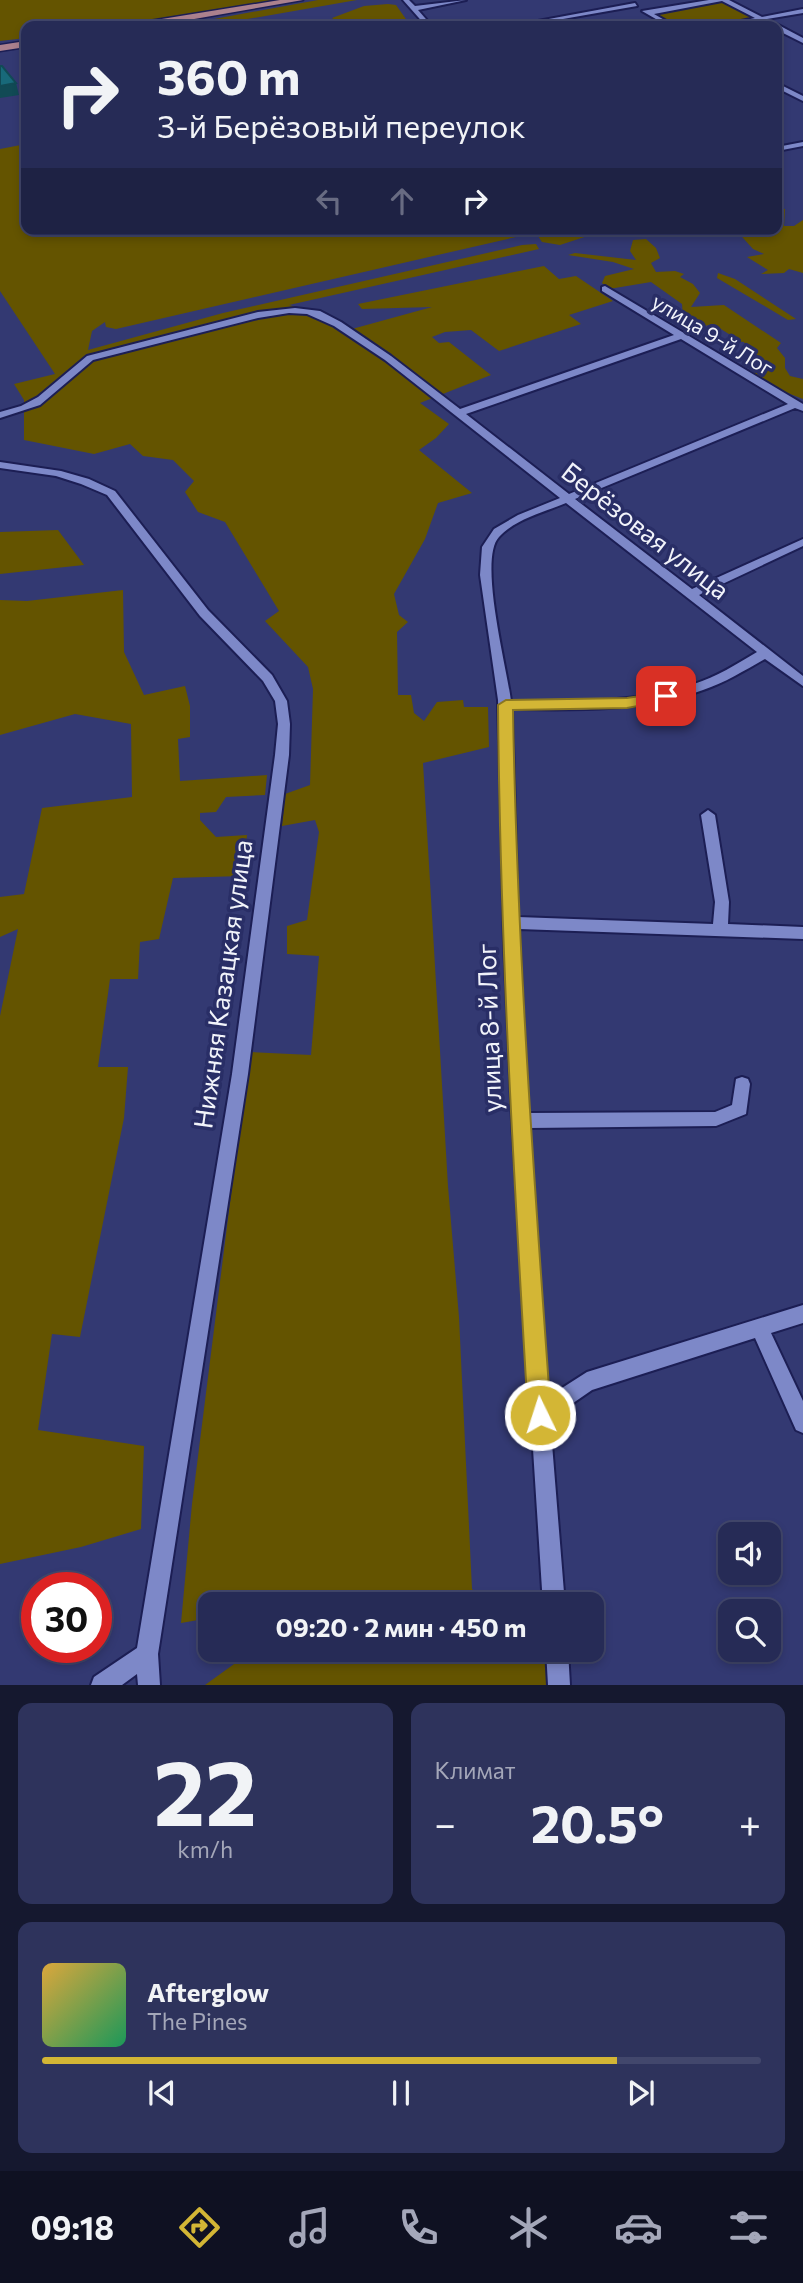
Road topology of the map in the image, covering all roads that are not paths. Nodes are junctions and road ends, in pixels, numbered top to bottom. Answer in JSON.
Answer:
{"nodes":[{"id":1,"x":298,"y":0,"type":"edge"},
{"id":2,"x":406,"y":0,"type":"edge"},
{"id":3,"x":463,"y":0,"type":"edge"},
{"id":4,"x":626,"y":0,"type":"edge"},
{"id":5,"x":719,"y":0,"type":"edge"},
{"id":6,"x":724,"y":0,"type":"edge"},
{"id":7,"x":635,"y":5,"type":"junction"},
{"id":8,"x":416,"y":8,"type":"junction"},
{"id":9,"x":803,"y":11,"type":"edge"},
{"id":10,"x":648,"y":13,"type":"junction"},
{"id":11,"x":760,"y":19,"type":"junction"},
{"id":12,"x":168,"y":21,"type":"edge"},
{"id":13,"x":425,"y":21,"type":"edge"},
{"id":14,"x":543,"y":21,"type":"edge"},
{"id":15,"x":663,"y":21,"type":"edge"},
{"id":16,"x":749,"y":21,"type":"edge"},
{"id":17,"x":764,"y":21,"type":"edge"},
{"id":18,"x":782,"y":30,"type":"edge"},
{"id":19,"x":803,"y":41,"type":"edge"},
{"id":20,"x":21,"y":45,"type":"edge"},
{"id":21,"x":0,"y":48,"type":"edge"},
{"id":22,"x":782,"y":88,"type":"edge"},
{"id":23,"x":786,"y":90,"type":"junction"},
{"id":24,"x":782,"y":91,"type":"edge"},
{"id":25,"x":803,"y":99,"type":"edge"},
{"id":26,"x":803,"y":144,"type":"edge"},
{"id":27,"x":782,"y":148,"type":"edge"},
{"id":28,"x":605,"y":289,"type":"dead end"},
{"id":29,"x":682,"y":335,"type":"junction"},
{"id":30,"x":800,"y":406,"type":"edge"},
{"id":31,"x":461,"y":412,"type":"junction"},
{"id":32,"x":0,"y":415,"type":"edge"},
{"id":33,"x":0,"y":465,"type":"edge"},
{"id":34,"x":568,"y":498,"type":"junction"},
{"id":35,"x":803,"y":542,"type":"edge"},
{"id":36,"x":692,"y":594,"type":"junction"},
{"id":37,"x":764,"y":654,"type":"junction"},
{"id":38,"x":803,"y":682,"type":"edge"},
{"id":39,"x":506,"y":705,"type":"junction"},
{"id":40,"x":708,"y":815,"type":"dead end"},
{"id":41,"x":512,"y":923,"type":"junction"},
{"id":42,"x":720,"y":931,"type":"junction"},
{"id":43,"x":803,"y":933,"type":"edge"},
{"id":44,"x":742,"y":1084,"type":"dead end"},
{"id":45,"x":520,"y":1121,"type":"junction"},
{"id":46,"x":803,"y":1314,"type":"edge"},
{"id":47,"x":759,"y":1327,"type":"junction"},
{"id":48,"x":540,"y":1415,"type":"junction"},
{"id":49,"x":803,"y":1423,"type":"edge"},
{"id":50,"x":553,"y":1592,"type":"edge"},
{"id":51,"x":147,"y":1654,"type":"junction"},
{"id":52,"x":558,"y":1662,"type":"edge"},
{"id":53,"x":102,"y":1685,"type":"edge"},
{"id":54,"x":149,"y":1685,"type":"edge"},
{"id":55,"x":559,"y":1685,"type":"edge"}],
"edges":[{"from":1,"to":12,"type":"main road"},
{"from":2,"to":8,"type":"street"},
{"from":3,"to":8,"type":"street"},
{"from":4,"to":7,"type":"street"},
{"from":5,"to":10,"type":"street"},
{"from":6,"to":11,"type":"street"},
{"from":7,"to":10,"type":"street"},
{"from":7,"to":14,"type":"street"},
{"from":8,"to":13,"type":"street"},
{"from":9,"to":11,"type":"street"},
{"from":10,"to":15,"type":"street"},
{"from":11,"to":16,"type":"street"},
{"from":11,"to":17,"type":"street"},
{"from":18,"to":19,"type":"street"},
{"from":20,"to":21,"type":"main road"},
{"from":22,"to":23,"type":"street"},
{"from":23,"to":24,"type":"street"},
{"from":23,"to":25,"type":"street"},
{"from":26,"to":27,"type":"street"},
{"from":28,"to":29,"type":"street","name":"улица 9-й Лог"},
{"from":29,"to":30,"type":"street","name":"улица 9-й Лог"},
{"from":29,"to":31,"type":"street"},
{"from":30,"to":34,"type":"street","name":"улица 8-й Лог"},
{"from":31,"to":32,"type":"street","name":"Берёзовая улица"},
{"from":31,"to":34,"type":"street","name":"Берёзовая улица"},
{"from":33,"to":51,"type":"street","name":"Нижняя Казацкая улица"},
{"from":34,"to":36,"type":"street","name":"Берёзовая улица"},
{"from":34,"to":39,"type":"street","name":"улица 8-й Лог"},
{"from":35,"to":36,"type":"street"},
{"from":36,"to":37,"type":"street","name":"Берёзовая улица"},
{"from":37,"to":38,"type":"street","name":"Берёзовая улица"},
{"from":37,"to":39,"type":"street"},
{"from":39,"to":41,"type":"street","name":"улица 8-й Лог"},
{"from":40,"to":42,"type":"street"},
{"from":41,"to":42,"type":"street"},
{"from":41,"to":45,"type":"street","name":"улица 8-й Лог"},
{"from":42,"to":43,"type":"street"},
{"from":44,"to":45,"type":"street"},
{"from":45,"to":48,"type":"street","name":"улица 8-й Лог"},
{"from":46,"to":47,"type":"street"},
{"from":47,"to":48,"type":"street"},
{"from":47,"to":49,"type":"street"},
{"from":48,"to":50,"type":"street","name":"улица 8-й Лог"},
{"from":51,"to":53,"type":"street"},
{"from":51,"to":54,"type":"street","name":"Нижняя Казацкая улица"},
{"from":52,"to":55,"type":"street"}]}
